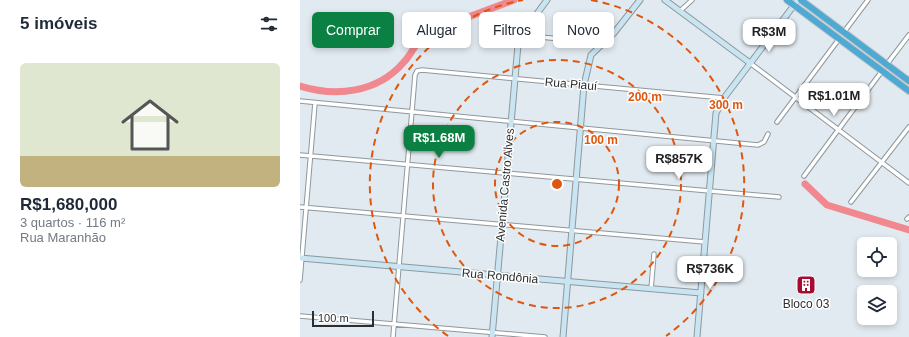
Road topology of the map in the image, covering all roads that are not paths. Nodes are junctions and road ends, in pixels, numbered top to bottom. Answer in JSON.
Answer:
{"nodes":[{"id":1,"x":547,"y":0,"type":"edge"},
{"id":2,"x":640,"y":0,"type":"edge"},
{"id":3,"x":666,"y":0,"type":"edge"},
{"id":4,"x":692,"y":0,"type":"edge"},
{"id":5,"x":787,"y":0,"type":"edge"},
{"id":6,"x":801,"y":0,"type":"edge"},
{"id":7,"x":868,"y":0,"type":"edge"},
{"id":8,"x":796,"y":3,"type":"edge"},
{"id":9,"x":680,"y":11,"type":"junction"},
{"id":10,"x":538,"y":12,"type":"edge"},
{"id":11,"x":844,"y":32,"type":"junction"},
{"id":12,"x":614,"y":33,"type":"edge"},
{"id":13,"x":909,"y":35,"type":"edge"},
{"id":14,"x":839,"y":39,"type":"junction"},
{"id":15,"x":518,"y":48,"type":"edge"},
{"id":16,"x":599,"y":48,"type":"edge"},
{"id":17,"x":750,"y":64,"type":"junction"},
{"id":18,"x":887,"y":64,"type":"junction"},
{"id":19,"x":882,"y":71,"type":"junction"},
{"id":20,"x":514,"y":79,"type":"junction"},
{"id":21,"x":909,"y":81,"type":"edge"},
{"id":22,"x":584,"y":85,"type":"junction"},
{"id":23,"x":909,"y":91,"type":"edge"},
{"id":24,"x":795,"y":97,"type":"junction"},
{"id":25,"x":724,"y":98,"type":"junction"},
{"id":26,"x":300,"y":102,"type":"edge"},
{"id":27,"x":315,"y":103,"type":"junction"},
{"id":28,"x":412,"y":112,"type":"junction"},
{"id":29,"x":511,"y":121,"type":"junction"},
{"id":30,"x":777,"y":122,"type":"dead end"},
{"id":31,"x":909,"y":127,"type":"edge"},
{"id":32,"x":581,"y":128,"type":"junction"},
{"id":33,"x":838,"y":130,"type":"junction"},
{"id":34,"x":768,"y":134,"type":"dead end"},
{"id":35,"x":713,"y":140,"type":"junction"},
{"id":36,"x":300,"y":155,"type":"edge"},
{"id":37,"x":310,"y":156,"type":"junction"},
{"id":38,"x":882,"y":162,"type":"junction"},
{"id":39,"x":408,"y":164,"type":"junction"},
{"id":40,"x":506,"y":173,"type":"junction"},
{"id":41,"x":804,"y":176,"type":"dead end"},
{"id":42,"x":576,"y":179,"type":"junction"},
{"id":43,"x":909,"y":183,"type":"edge"},
{"id":44,"x":709,"y":191,"type":"junction"},
{"id":45,"x":780,"y":197,"type":"dead end"},
{"id":46,"x":851,"y":202,"type":"dead end"},
{"id":47,"x":300,"y":207,"type":"edge"},
{"id":48,"x":306,"y":208,"type":"junction"},
{"id":49,"x":403,"y":216,"type":"junction"},
{"id":50,"x":502,"y":224,"type":"junction"},
{"id":51,"x":572,"y":230,"type":"junction"},
{"id":52,"x":705,"y":242,"type":"junction"},
{"id":53,"x":654,"y":254,"type":"dead end"},
{"id":54,"x":301,"y":258,"type":"edge"},
{"id":55,"x":399,"y":267,"type":"junction"},
{"id":56,"x":498,"y":275,"type":"junction"},
{"id":57,"x":300,"y":280,"type":"edge"},
{"id":58,"x":568,"y":282,"type":"junction"},
{"id":59,"x":651,"y":289,"type":"junction"},
{"id":60,"x":701,"y":293,"type":"junction"},
{"id":61,"x":300,"y":316,"type":"edge"},
{"id":62,"x":394,"y":324,"type":"junction"},
{"id":63,"x":492,"y":335,"type":"edge"},
{"id":64,"x":393,"y":337,"type":"edge"},
{"id":65,"x":545,"y":337,"type":"edge"},
{"id":66,"x":563,"y":337,"type":"edge"},
{"id":67,"x":697,"y":337,"type":"edge"}],
"edges":[{"from":1,"to":10,"type":"street"},
{"from":2,"to":12,"type":"street"},
{"from":3,"to":9,"type":"street"},
{"from":4,"to":9,"type":"street"},
{"from":5,"to":8,"type":"highway"},
{"from":6,"to":11,"type":"highway"},
{"from":7,"to":11,"type":"street"},
{"from":8,"to":14,"type":"highway"},
{"from":8,"to":17,"type":"street"},
{"from":9,"to":17,"type":"street"},
{"from":11,"to":18,"type":"highway"},
{"from":13,"to":18,"type":"street"},
{"from":14,"to":19,"type":"highway"},
{"from":14,"to":24,"type":"street"},
{"from":15,"to":20,"type":"street","name":"Avenida Castro Alves"},
{"from":16,"to":22,"type":"street"},
{"from":17,"to":24,"type":"street"},
{"from":17,"to":25,"type":"street"},
{"from":18,"to":21,"type":"highway"},
{"from":19,"to":23,"type":"highway"},
{"from":19,"to":33,"type":"street"},
{"from":20,"to":22,"type":"street","name":"Rua Piauí"},
{"from":20,"to":28,"type":"street","name":"Rua Piauí"},
{"from":20,"to":29,"type":"street","name":"Avenida Castro Alves"},
{"from":22,"to":25,"type":"street","name":"Rua Piauí"},
{"from":22,"to":32,"type":"street"},
{"from":24,"to":30,"type":"street"},
{"from":24,"to":33,"type":"street"},
{"from":25,"to":35,"type":"street"},
{"from":26,"to":27,"type":"street"},
{"from":27,"to":28,"type":"street"},
{"from":27,"to":37,"type":"street"},
{"from":28,"to":29,"type":"street"},
{"from":28,"to":39,"type":"street"},
{"from":29,"to":32,"type":"street"},
{"from":29,"to":40,"type":"street","name":"Avenida Castro Alves"},
{"from":31,"to":38,"type":"street"},
{"from":32,"to":35,"type":"street"},
{"from":32,"to":42,"type":"street"},
{"from":33,"to":38,"type":"street"},
{"from":33,"to":41,"type":"street"},
{"from":34,"to":35,"type":"street"},
{"from":35,"to":44,"type":"street"},
{"from":36,"to":37,"type":"street"},
{"from":37,"to":39,"type":"street"},
{"from":37,"to":48,"type":"street"},
{"from":38,"to":43,"type":"street"},
{"from":38,"to":46,"type":"street"},
{"from":39,"to":40,"type":"street"},
{"from":39,"to":49,"type":"street"},
{"from":40,"to":42,"type":"street"},
{"from":40,"to":50,"type":"street","name":"Avenida Castro Alves"},
{"from":42,"to":44,"type":"street"},
{"from":42,"to":51,"type":"street"},
{"from":44,"to":45,"type":"street"},
{"from":44,"to":52,"type":"street"},
{"from":47,"to":48,"type":"street"},
{"from":48,"to":49,"type":"street"},
{"from":48,"to":54,"type":"street"},
{"from":49,"to":50,"type":"street"},
{"from":49,"to":55,"type":"street"},
{"from":50,"to":51,"type":"street"},
{"from":50,"to":56,"type":"street","name":"Avenida Castro Alves"},
{"from":51,"to":52,"type":"street"},
{"from":51,"to":58,"type":"street"},
{"from":52,"to":60,"type":"street"},
{"from":53,"to":59,"type":"street"},
{"from":54,"to":55,"type":"street","name":"Rua Rondônia"},
{"from":54,"to":57,"type":"street"},
{"from":55,"to":56,"type":"street","name":"Rua Rondônia"},
{"from":55,"to":62,"type":"street"},
{"from":56,"to":58,"type":"street","name":"Rua Rondônia"},
{"from":56,"to":63,"type":"street","name":"Avenida Castro Alves"},
{"from":58,"to":59,"type":"street","name":"Rua Rondônia"},
{"from":58,"to":66,"type":"street"},
{"from":59,"to":60,"type":"street","name":"Rua Rondônia"},
{"from":60,"to":67,"type":"street"},
{"from":61,"to":62,"type":"street"},
{"from":62,"to":63,"type":"street"},
{"from":62,"to":64,"type":"street"},
{"from":63,"to":65,"type":"street"}]}
